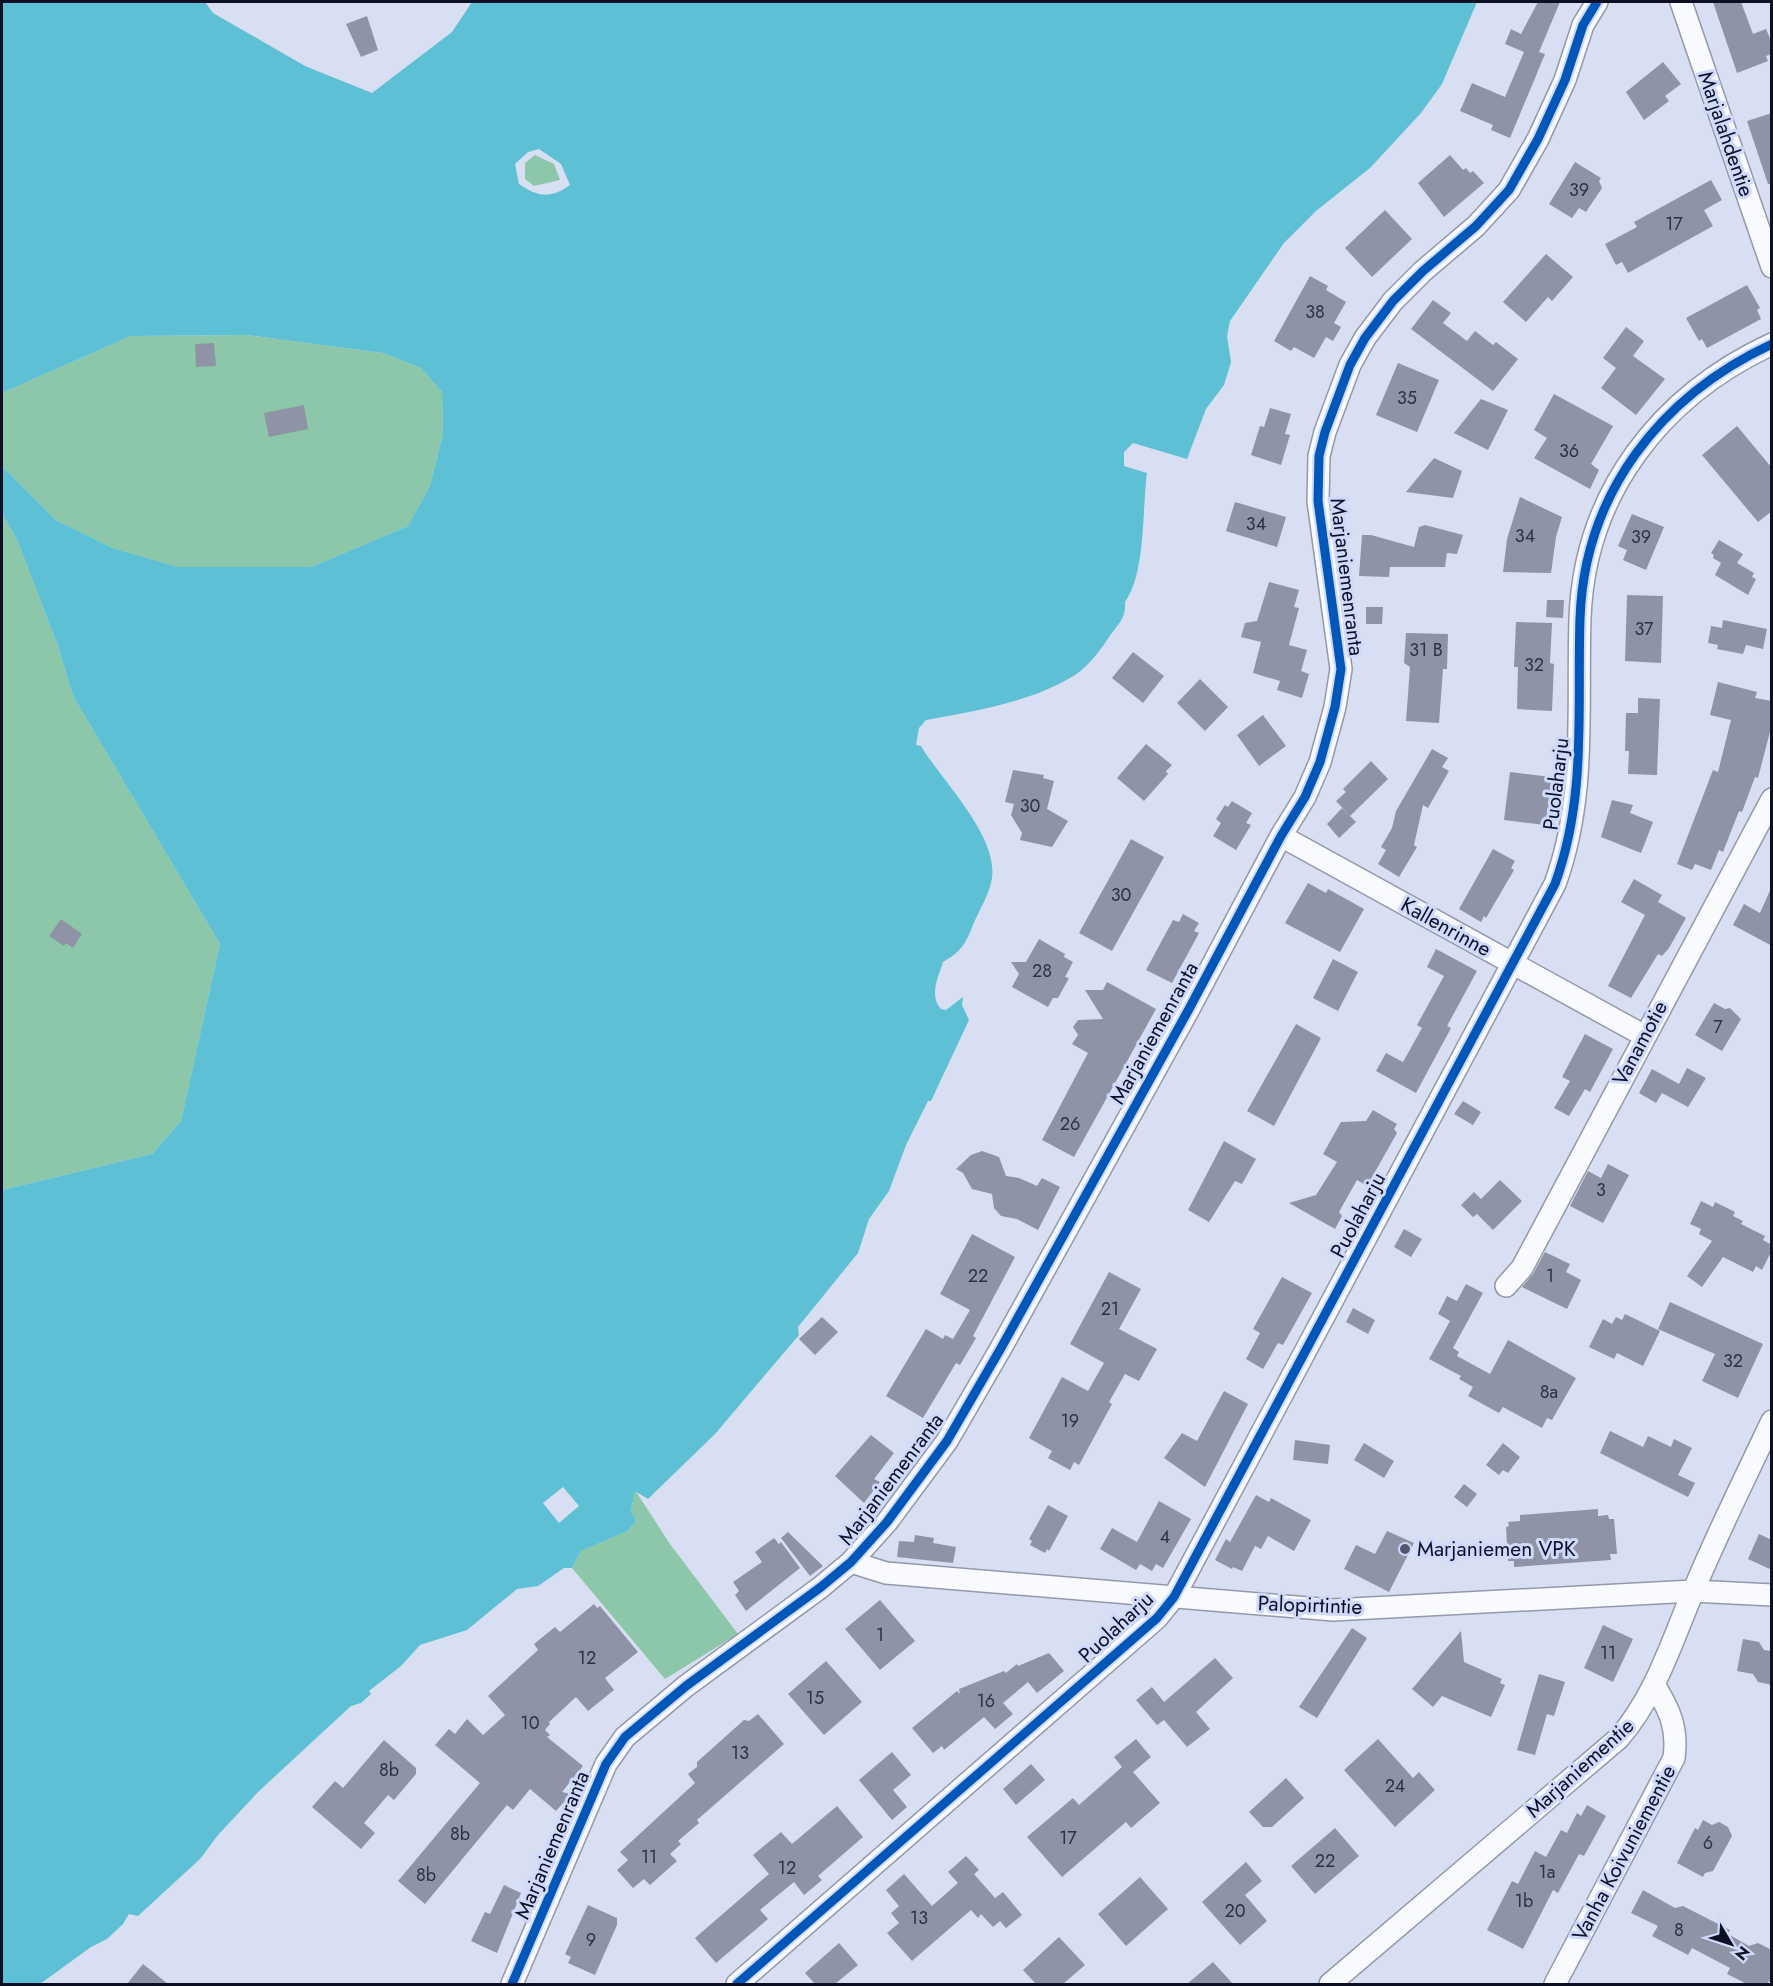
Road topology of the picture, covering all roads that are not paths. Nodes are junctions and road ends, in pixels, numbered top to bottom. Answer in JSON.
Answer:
{"nodes":[{"id":1,"x":1597,"y":2,"type":"edge"},
{"id":2,"x":1681,"y":2,"type":"edge"},
{"id":3,"x":1772,"y":267,"type":"edge"},
{"id":4,"x":1772,"y":344,"type":"edge"},
{"id":5,"x":1772,"y":799,"type":"edge"},
{"id":6,"x":1281,"y":836,"type":"junction"},
{"id":7,"x":1513,"y":964,"type":"junction"},
{"id":8,"x":1644,"y":1035,"type":"junction"},
{"id":9,"x":1506,"y":1286,"type":"dead end"},
{"id":10,"x":1772,"y":1421,"type":"edge"},
{"id":11,"x":851,"y":1562,"type":"junction"},
{"id":12,"x":1693,"y":1591,"type":"junction"},
{"id":13,"x":1772,"y":1595,"type":"edge"},
{"id":14,"x":1174,"y":1597,"type":"junction"},
{"id":15,"x":1655,"y":1686,"type":"junction"},
{"id":16,"x":512,"y":1984,"type":"edge"},
{"id":17,"x":737,"y":1984,"type":"edge"},
{"id":18,"x":1330,"y":1984,"type":"edge"},
{"id":19,"x":1555,"y":1984,"type":"edge"}],
"edges":[{"from":1,"to":6,"type":"street","name":"Marjaniemenranta"},
{"from":2,"to":3,"type":"street","name":"Marjalahdentie"},
{"from":4,"to":7,"type":"street","name":"Puolaharju"},
{"from":5,"to":8,"type":"street","name":"Vanamotie"},
{"from":6,"to":7,"type":"street","name":"Kallenrinne"},
{"from":6,"to":11,"type":"street","name":"Marjaniemenranta"},
{"from":7,"to":8,"type":"street","name":"Kallenrinne"},
{"from":7,"to":14,"type":"street","name":"Puolaharju"},
{"from":8,"to":9,"type":"street","name":"Vanamotie"},
{"from":10,"to":12,"type":"street","name":"Marjaniementie"},
{"from":11,"to":14,"type":"street","name":"Palopirtintie"},
{"from":11,"to":16,"type":"street","name":"Marjaniemenranta"},
{"from":12,"to":13,"type":"street","name":"Palopirtintie"},
{"from":12,"to":14,"type":"street","name":"Palopirtintie"},
{"from":12,"to":15,"type":"street","name":"Marjaniementie"},
{"from":14,"to":17,"type":"street","name":"Puolaharju"},
{"from":15,"to":18,"type":"street","name":"Marjaniementie"},
{"from":15,"to":19,"type":"street","name":"Vanha Koivuniementie"}]}
